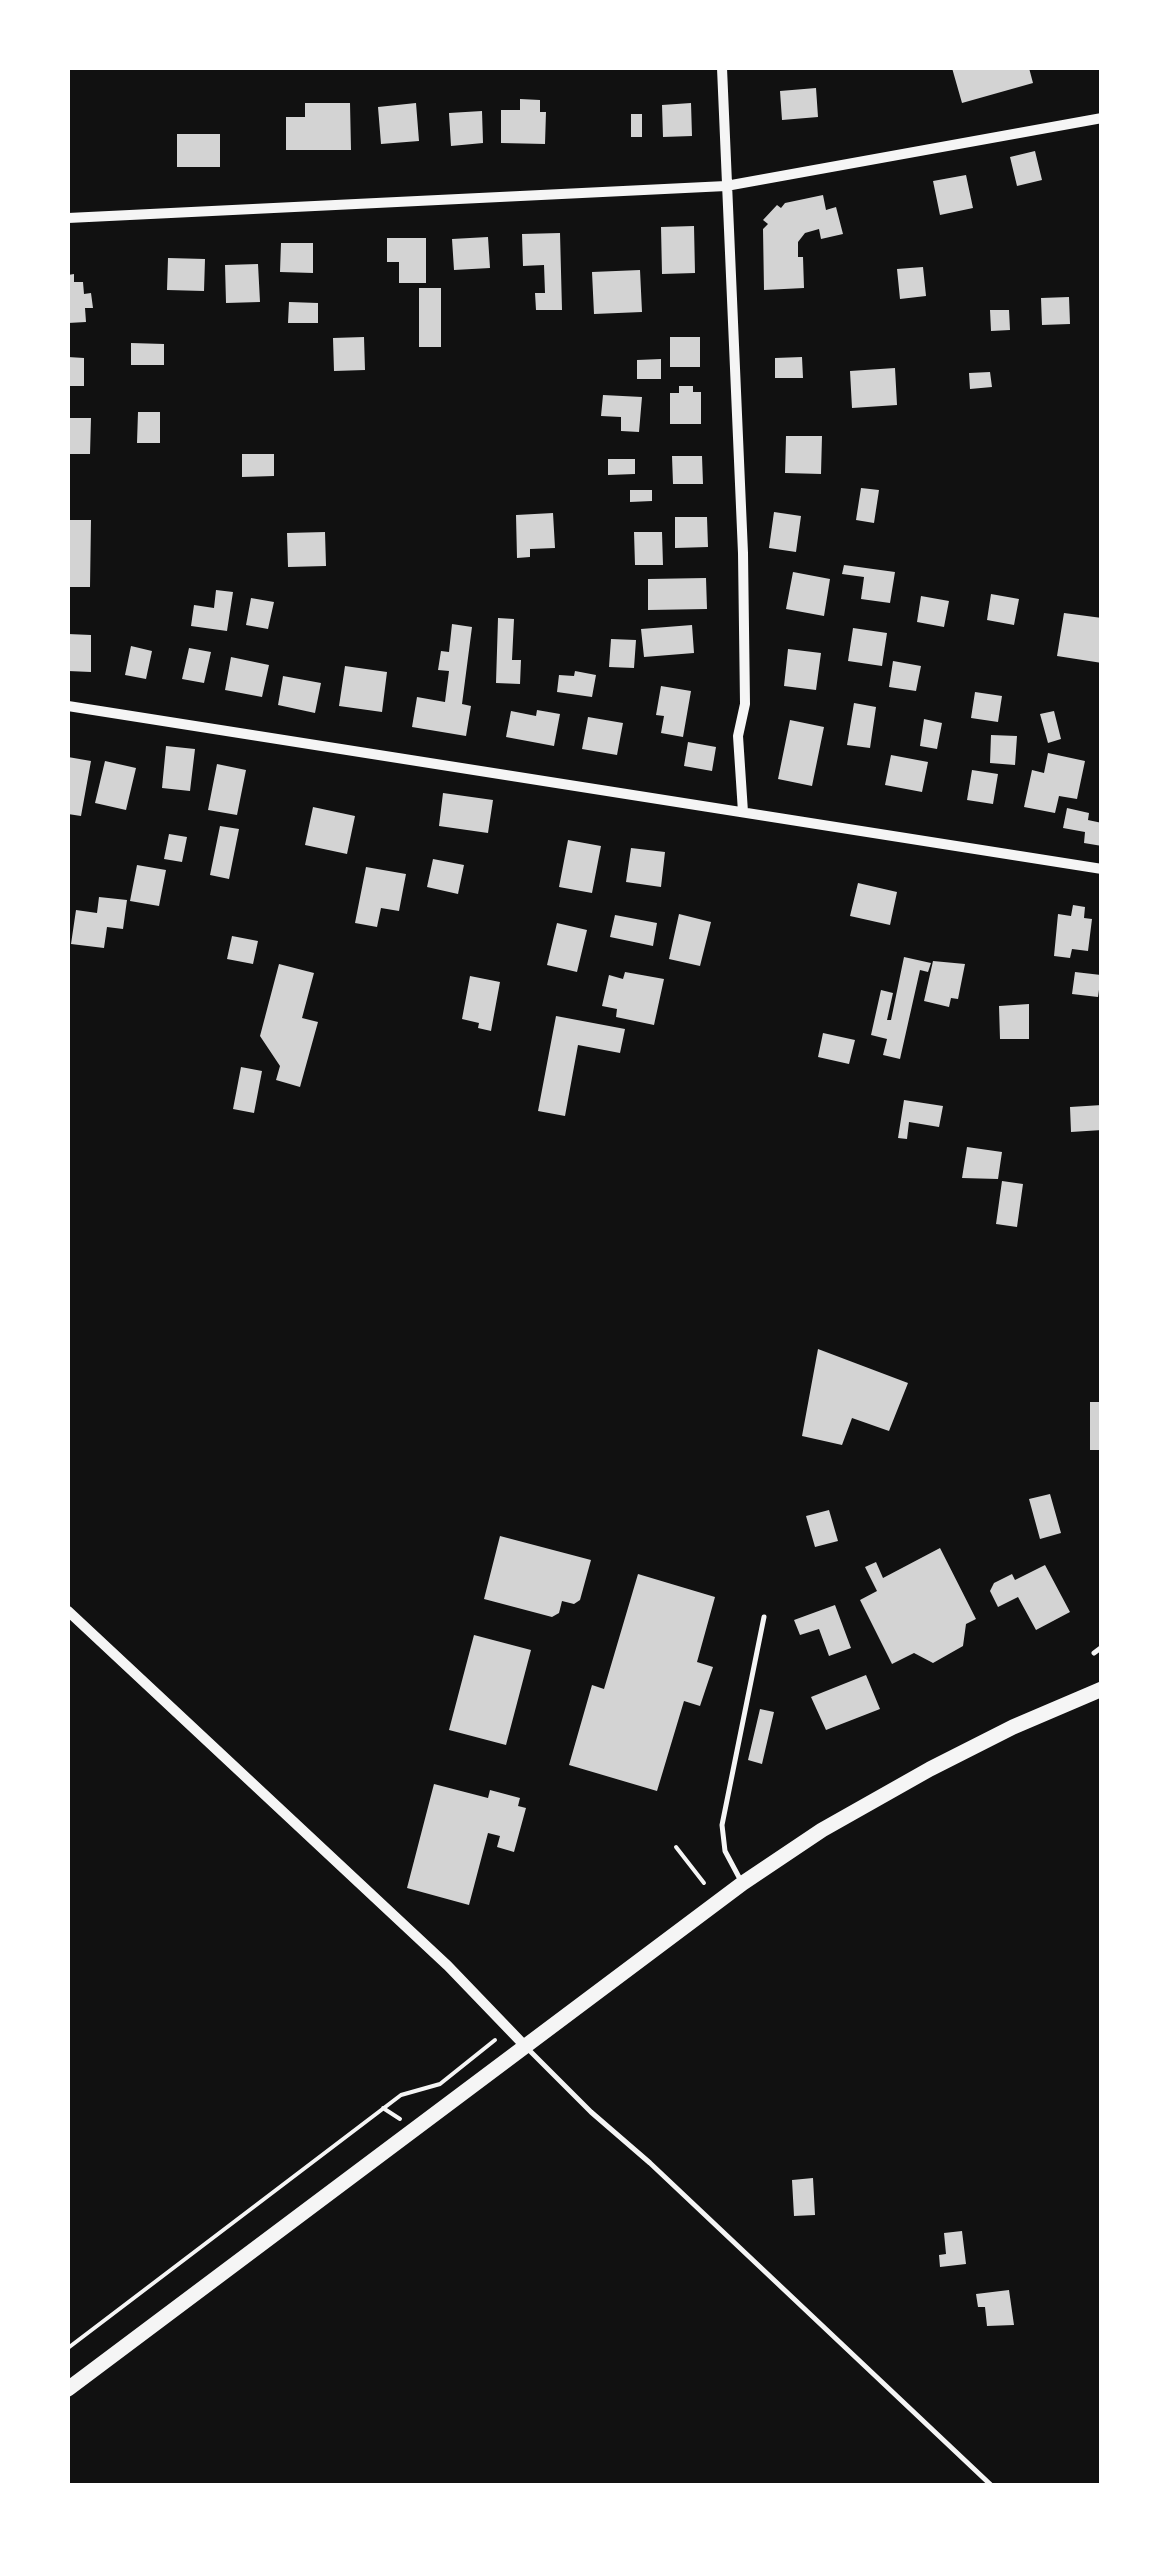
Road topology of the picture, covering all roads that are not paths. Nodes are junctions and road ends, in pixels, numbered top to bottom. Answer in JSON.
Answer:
{"nodes":[{"id":1,"x":722,"y":68,"type":"edge"},
{"id":2,"x":1102,"y":118,"type":"edge"},
{"id":3,"x":726,"y":186,"type":"junction"},
{"id":4,"x":68,"y":218,"type":"edge"},
{"id":5,"x":68,"y":706,"type":"edge"},
{"id":6,"x":743,"y":812,"type":"junction"},
{"id":7,"x":1102,"y":869,"type":"edge"},
{"id":8,"x":68,"y":1611,"type":"edge"},
{"id":9,"x":764,"y":1617,"type":"dead end"},
{"id":10,"x":1102,"y":1647,"type":"edge"},
{"id":11,"x":1094,"y":1653,"type":"dead end"},
{"id":12,"x":1102,"y":1689,"type":"edge"},
{"id":13,"x":743,"y":1883,"type":"junction"},
{"id":14,"x":524,"y":2045,"type":"junction"},
{"id":15,"x":68,"y":2389,"type":"edge"},
{"id":16,"x":992,"y":2486,"type":"edge"}],
"edges":[{"from":1,"to":3,"type":"street"},
{"from":2,"to":3,"type":"street"},
{"from":3,"to":4,"type":"street"},
{"from":3,"to":6,"type":"street"},
{"from":5,"to":6,"type":"street"},
{"from":6,"to":7,"type":"street"},
{"from":8,"to":14,"type":"street"},
{"from":9,"to":13,"type":"lane"},
{"from":10,"to":11,"type":"lane"},
{"from":12,"to":13,"type":"main road"},
{"from":13,"to":14,"type":"main road"},
{"from":14,"to":15,"type":"main road"},
{"from":14,"to":16,"type":"lane"}]}
